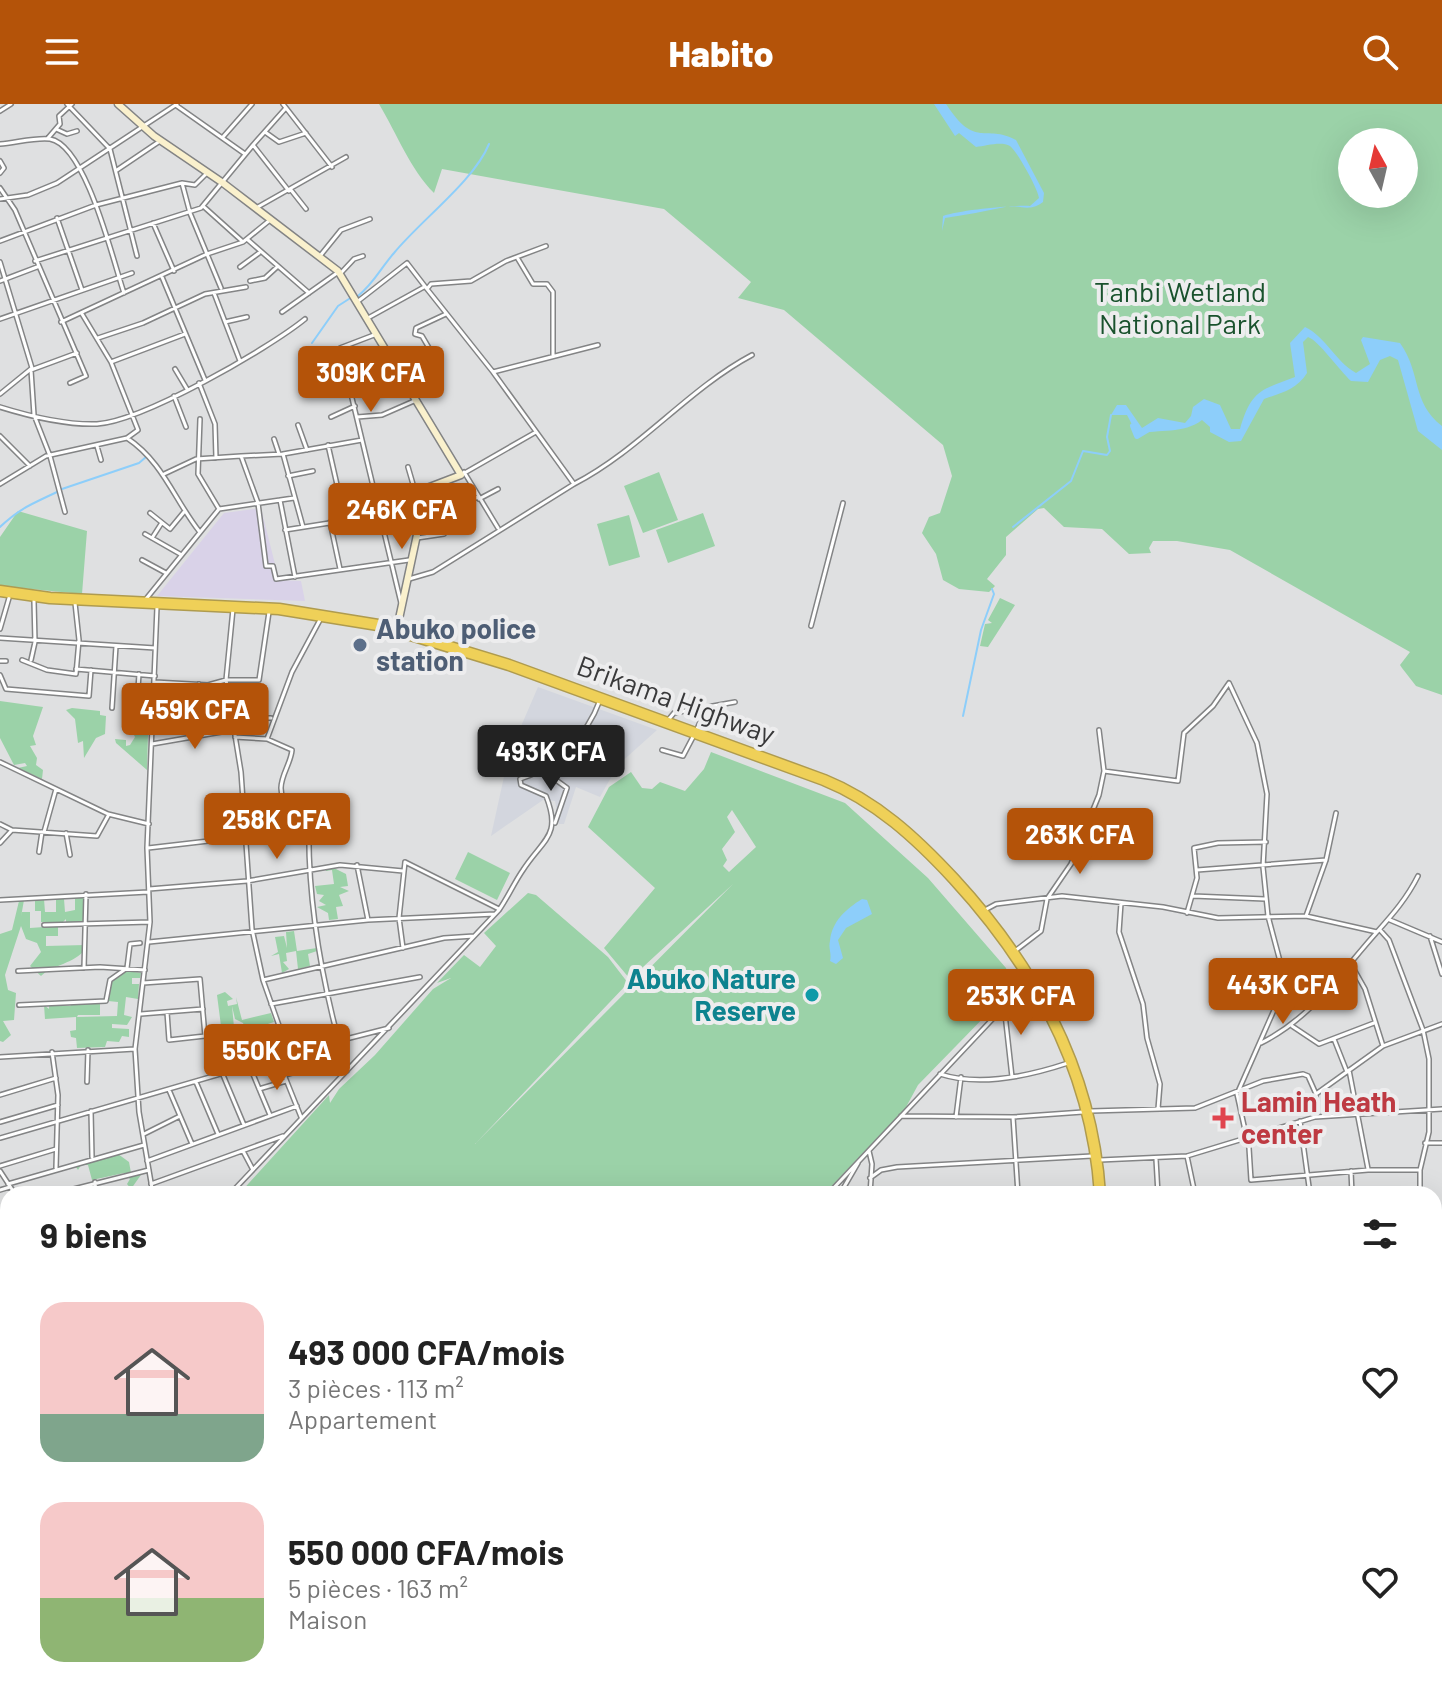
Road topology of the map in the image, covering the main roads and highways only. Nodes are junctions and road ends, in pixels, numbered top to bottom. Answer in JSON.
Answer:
{"nodes":[{"id":1,"x":3,"y":595,"type":"edge"},
{"id":2,"x":233,"y":607,"type":"junction"},
{"id":3,"x":396,"y":632,"type":"junction"},
{"id":4,"x":600,"y":700,"type":"junction"},
{"id":5,"x":694,"y":735,"type":"junction"},
{"id":6,"x":823,"y":782,"type":"junction"},
{"id":7,"x":1025,"y":970,"type":"junction"},
{"id":8,"x":1085,"y":1112,"type":"junction"},
{"id":9,"x":1097,"y":1186,"type":"edge"}],
"edges":[{"from":1,"to":2,"type":"highway","name":"Brikama Highway"},
{"from":1,"to":2,"type":"highway","name":"Brikama Highway"},
{"from":2,"to":3,"type":"highway","name":"Brikama Highway"},
{"from":2,"to":3,"type":"highway","name":"Brikama Highway"},
{"from":3,"to":4,"type":"highway","name":"Brikama Highway"},
{"from":4,"to":5,"type":"highway","name":"Brikama Highway"},
{"from":4,"to":5,"type":"highway","name":"Brikama Highway"},
{"from":5,"to":6,"type":"highway","name":"Brikama Highway"},
{"from":6,"to":7,"type":"highway","name":"Brikama Highway"},
{"from":6,"to":7,"type":"highway","name":"Brikama Highway"},
{"from":7,"to":8,"type":"highway","name":"Brikama Highway"},
{"from":7,"to":8,"type":"highway","name":"Brikama Highway"},
{"from":8,"to":9,"type":"highway","name":"Brikama Highway"}]}
